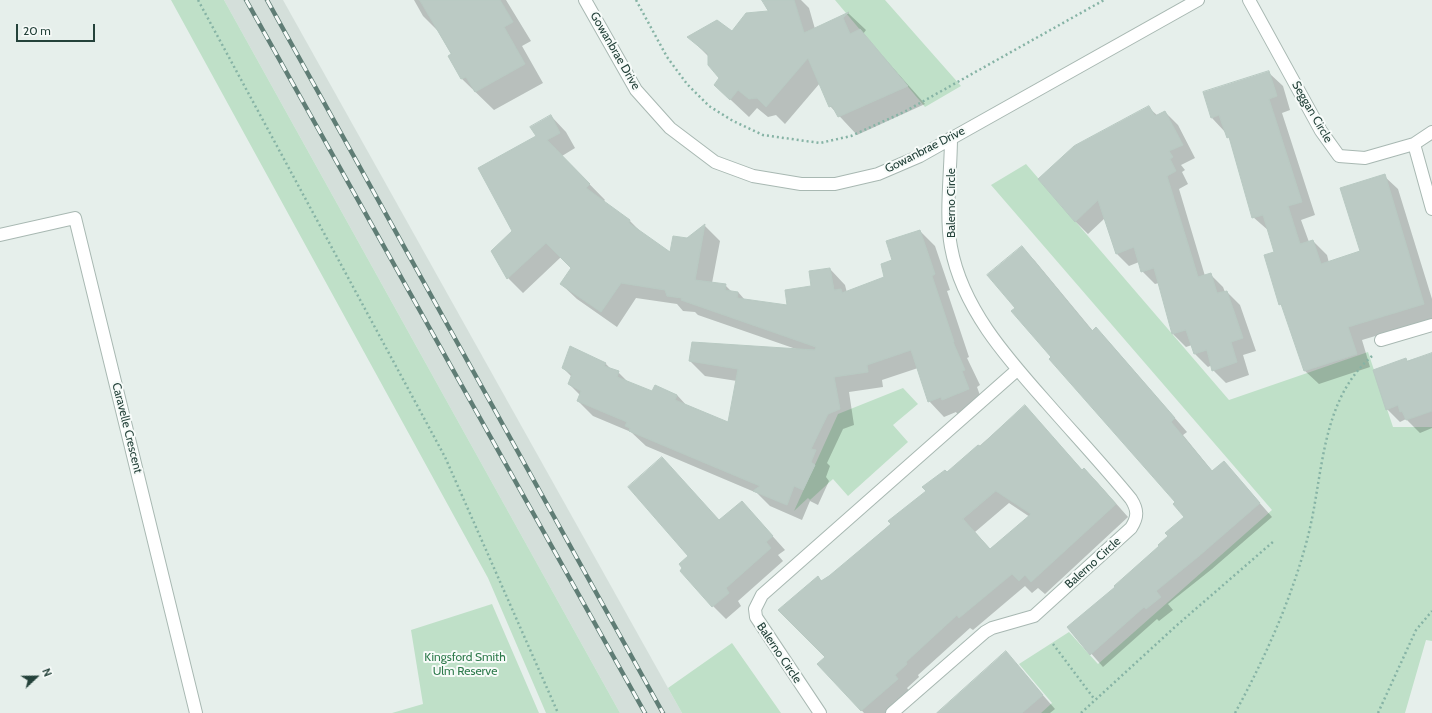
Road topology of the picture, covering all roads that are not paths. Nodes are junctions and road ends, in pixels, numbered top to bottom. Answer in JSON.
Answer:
{"nodes":[{"id":1,"x":585,"y":0,"type":"edge"},
{"id":2,"x":1198,"y":0,"type":"edge"},
{"id":3,"x":1249,"y":0,"type":"edge"},
{"id":4,"x":1432,"y":132,"type":"edge"},
{"id":5,"x":951,"y":138,"type":"junction"},
{"id":6,"x":1414,"y":144,"type":"junction"},
{"id":7,"x":1432,"y":209,"type":"edge"},
{"id":8,"x":0,"y":235,"type":"edge"},
{"id":9,"x":1432,"y":325,"type":"edge"},
{"id":10,"x":1381,"y":340,"type":"road end"},
{"id":11,"x":1018,"y":370,"type":"junction"},
{"id":12,"x":196,"y":713,"type":"edge"},
{"id":13,"x":820,"y":713,"type":"edge"},
{"id":14,"x":892,"y":713,"type":"edge"}],
"edges":[{"from":1,"to":5,"type":"street","name":"Gowanbrae Drive"},
{"from":2,"to":5,"type":"street","name":"Gowanbrae Drive"},
{"from":3,"to":6,"type":"street","name":"Seggan Circle"},
{"from":4,"to":6,"type":"street","name":"Seggan Circle"},
{"from":5,"to":11,"type":"street","name":"Balerno Circle"},
{"from":6,"to":7,"type":"street"},
{"from":8,"to":12,"type":"street","name":"Caravelle Crescent"},
{"from":9,"to":10,"type":"street"},
{"from":11,"to":13,"type":"street","name":"Balerno Circle"},
{"from":11,"to":14,"type":"street","name":"Balerno Circle"}]}
